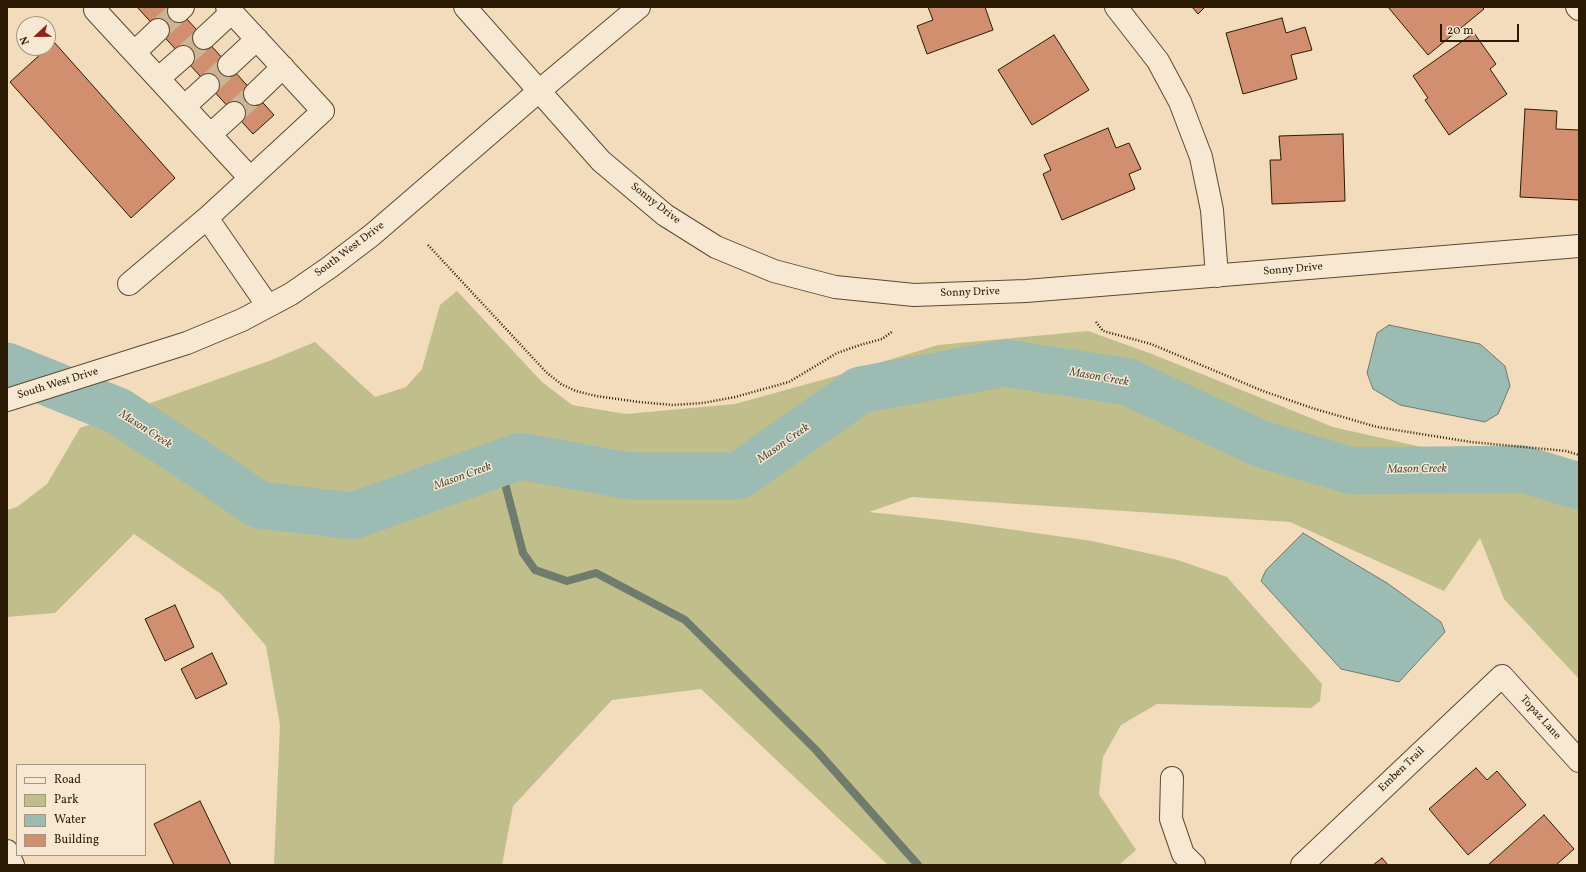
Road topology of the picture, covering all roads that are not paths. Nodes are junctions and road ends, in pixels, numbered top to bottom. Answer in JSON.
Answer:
{"nodes":[{"id":1,"x":98,"y":7,"type":"edge"},
{"id":2,"x":465,"y":7,"type":"edge"},
{"id":3,"x":639,"y":7,"type":"edge"},
{"id":4,"x":1116,"y":7,"type":"edge"},
{"id":5,"x":1577,"y":7,"type":"edge"},
{"id":6,"x":1579,"y":9,"type":"edge"},
{"id":7,"x":229,"y":10,"type":"edge"},
{"id":8,"x":158,"y":30,"type":"tunnel mouth"},
{"id":9,"x":204,"y":38,"type":"tunnel mouth"},
{"id":10,"x":257,"y":39,"type":"junction"},
{"id":11,"x":134,"y":52,"type":"junction"},
{"id":12,"x":183,"y":57,"type":"tunnel mouth"},
{"id":13,"x":229,"y":65,"type":"tunnel mouth"},
{"id":14,"x":283,"y":67,"type":"junction"},
{"id":15,"x":159,"y":78,"type":"junction"},
{"id":16,"x":208,"y":85,"type":"tunnel mouth"},
{"id":17,"x":539,"y":91,"type":"junction"},
{"id":18,"x":255,"y":94,"type":"tunnel mouth"},
{"id":19,"x":185,"y":106,"type":"junction"},
{"id":20,"x":234,"y":113,"type":"tunnel mouth"},
{"id":21,"x":211,"y":134,"type":"junction"},
{"id":22,"x":250,"y":178,"type":"junction"},
{"id":23,"x":208,"y":218,"type":"junction"},
{"id":24,"x":1579,"y":246,"type":"edge"},
{"id":25,"x":1217,"y":276,"type":"junction"},
{"id":26,"x":129,"y":284,"type":"dead end"},
{"id":27,"x":268,"y":306,"type":"junction"},
{"id":28,"x":14,"y":398,"type":"edge"},
{"id":29,"x":1502,"y":676,"type":"joint"},
{"id":30,"x":1579,"y":761,"type":"edge"},
{"id":31,"x":1172,"y":778,"type":"dead end"},
{"id":32,"x":7,"y":851,"type":"edge"},
{"id":33,"x":13,"y":865,"type":"edge"},
{"id":34,"x":1194,"y":865,"type":"edge"},
{"id":35,"x":1302,"y":865,"type":"edge"}],
"edges":[{"from":1,"to":11,"type":"street"},
{"from":2,"to":17,"type":"street","name":"Sonny Drive"},
{"from":3,"to":17,"type":"street","name":"South West Drive"},
{"from":4,"to":25,"type":"street"},
{"from":5,"to":6,"type":"street"},
{"from":7,"to":9,"type":"street"},
{"from":7,"to":10,"type":"street"},
{"from":8,"to":11,"type":"street"},
{"from":10,"to":13,"type":"street"},
{"from":10,"to":14,"type":"street"},
{"from":11,"to":15,"type":"street"},
{"from":12,"to":15,"type":"street"},
{"from":14,"to":18,"type":"street"},
{"from":14,"to":22,"type":"street"},
{"from":15,"to":19,"type":"street"},
{"from":16,"to":19,"type":"street"},
{"from":17,"to":25,"type":"street","name":"Sonny Drive"},
{"from":17,"to":27,"type":"street","name":"South West Drive"},
{"from":19,"to":21,"type":"street"},
{"from":20,"to":21,"type":"street"},
{"from":21,"to":22,"type":"street"},
{"from":22,"to":23,"type":"street"},
{"from":23,"to":26,"type":"street"},
{"from":23,"to":27,"type":"street"},
{"from":24,"to":25,"type":"street","name":"Sonny Drive"},
{"from":27,"to":28,"type":"street","name":"South West Drive"},
{"from":29,"to":30,"type":"street","name":"Topaz Lane"},
{"from":29,"to":35,"type":"street","name":"Emben Trail"},
{"from":31,"to":34,"type":"street"},
{"from":32,"to":33,"type":"street"}]}
